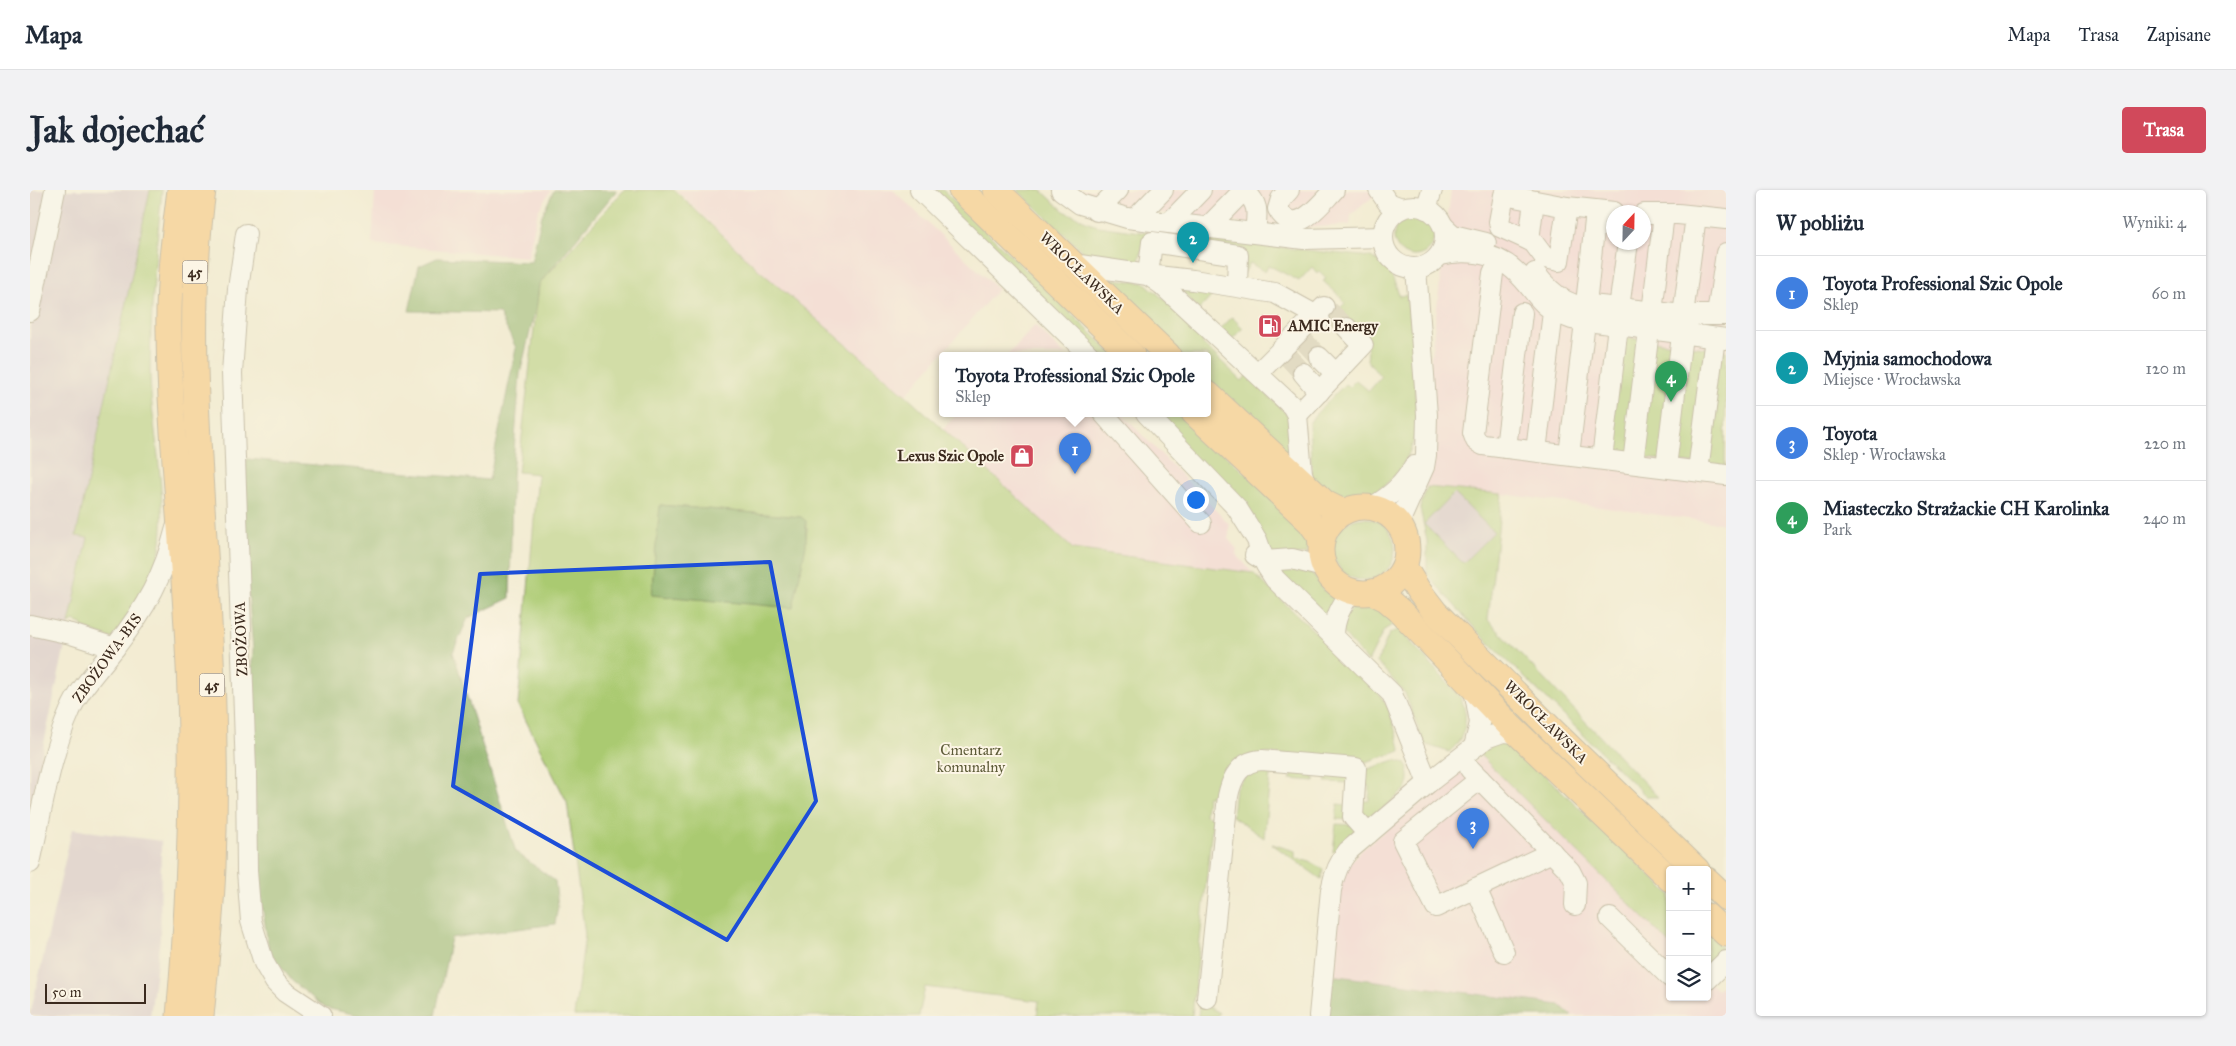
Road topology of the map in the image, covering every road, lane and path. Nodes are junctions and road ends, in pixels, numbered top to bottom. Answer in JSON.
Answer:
{"nodes":[{"id":1,"x":55,"y":190,"type":"edge"},
{"id":2,"x":180,"y":190,"type":"edge"},
{"id":3,"x":203,"y":190,"type":"edge"},
{"id":4,"x":920,"y":190,"type":"edge"},
{"id":5,"x":961,"y":190,"type":"edge"},
{"id":6,"x":996,"y":190,"type":"edge"},
{"id":7,"x":1118,"y":190,"type":"edge"},
{"id":8,"x":1163,"y":190,"type":"edge"},
{"id":9,"x":1201,"y":190,"type":"edge"},
{"id":10,"x":1289,"y":190,"type":"edge"},
{"id":11,"x":1334,"y":190,"type":"edge"},
{"id":12,"x":1379,"y":190,"type":"edge"},
{"id":13,"x":1066,"y":191,"type":"edge"},
{"id":14,"x":1429,"y":199,"type":"edge"},
{"id":15,"x":1534,"y":201,"type":"junction"},
{"id":16,"x":1567,"y":207,"type":"junction"},
{"id":17,"x":1402,"y":208,"type":"junction"},
{"id":18,"x":1098,"y":211,"type":"junction"},
{"id":19,"x":1605,"y":212,"type":"edge"},
{"id":20,"x":1651,"y":214,"type":"edge"},
{"id":21,"x":1664,"y":214,"type":"junction"},
{"id":22,"x":1696,"y":216,"type":"junction"},
{"id":23,"x":1135,"y":219,"type":"junction"},
{"id":24,"x":1726,"y":219,"type":"edge"},
{"id":25,"x":1169,"y":223,"type":"junction"},
{"id":26,"x":1443,"y":226,"type":"junction"},
{"id":27,"x":1207,"y":228,"type":"junction"},
{"id":28,"x":1255,"y":233,"type":"junction"},
{"id":29,"x":246,"y":234,"type":"dead end"},
{"id":30,"x":1383,"y":237,"type":"junction"},
{"id":31,"x":1529,"y":240,"type":"junction"},
{"id":32,"x":1627,"y":250,"type":"edge"},
{"id":33,"x":1726,"y":253,"type":"edge"},
{"id":34,"x":1440,"y":255,"type":"junction"},
{"id":35,"x":1073,"y":264,"type":"junction"},
{"id":36,"x":1416,"y":268,"type":"junction"},
{"id":37,"x":1493,"y":272,"type":"dead end"},
{"id":38,"x":1148,"y":275,"type":"junction"},
{"id":39,"x":1237,"y":286,"type":"junction"},
{"id":40,"x":1528,"y":287,"type":"junction"},
{"id":41,"x":1573,"y":310,"type":"junction"},
{"id":42,"x":30,"y":311,"type":"edge"},
{"id":43,"x":1522,"y":313,"type":"junction"},
{"id":44,"x":1683,"y":315,"type":"junction"},
{"id":45,"x":1488,"y":316,"type":"junction"},
{"id":46,"x":1619,"y":317,"type":"junction"},
{"id":47,"x":1723,"y":318,"type":"edge"},
{"id":48,"x":1663,"y":327,"type":"junction"},
{"id":49,"x":1342,"y":333,"type":"tunnel mouth"},
{"id":50,"x":1722,"y":344,"type":"edge"},
{"id":51,"x":1086,"y":352,"type":"edge"},
{"id":52,"x":1129,"y":352,"type":"edge"},
{"id":53,"x":1165,"y":352,"type":"edge"},
{"id":54,"x":1319,"y":357,"type":"tunnel mouth"},
{"id":55,"x":1303,"y":373,"type":"tunnel mouth"},
{"id":56,"x":1258,"y":374,"type":"junction"},
{"id":57,"x":1336,"y":374,"type":"junction"},
{"id":58,"x":1319,"y":392,"type":"junction"},
{"id":59,"x":1211,"y":397,"type":"edge"},
{"id":60,"x":1297,"y":415,"type":"junction"},
{"id":61,"x":1107,"y":417,"type":"edge"},
{"id":62,"x":1150,"y":417,"type":"edge"},
{"id":63,"x":1198,"y":417,"type":"edge"},
{"id":64,"x":1426,"y":440,"type":"junction"},
{"id":65,"x":1506,"y":448,"type":"junction"},
{"id":66,"x":1536,"y":451,"type":"junction"},
{"id":67,"x":1569,"y":455,"type":"junction"},
{"id":68,"x":1602,"y":459,"type":"junction"},
{"id":69,"x":1633,"y":463,"type":"junction"},
{"id":70,"x":1666,"y":467,"type":"junction"},
{"id":71,"x":1698,"y":471,"type":"junction"},
{"id":72,"x":1726,"y":475,"type":"edge"},
{"id":73,"x":1306,"y":486,"type":"junction"},
{"id":74,"x":1372,"y":507,"type":"junction"},
{"id":75,"x":1343,"y":512,"type":"junction"},
{"id":76,"x":180,"y":516,"type":"junction"},
{"id":77,"x":1201,"y":523,"type":"dead end"},
{"id":78,"x":1401,"y":527,"type":"junction"},
{"id":79,"x":1322,"y":556,"type":"junction"},
{"id":80,"x":1265,"y":560,"type":"junction"},
{"id":81,"x":1404,"y":567,"type":"junction"},
{"id":82,"x":1362,"y":592,"type":"junction"},
{"id":83,"x":30,"y":625,"type":"edge"},
{"id":84,"x":1334,"y":636,"type":"junction"},
{"id":85,"x":115,"y":648,"type":"junction"},
{"id":86,"x":1474,"y":689,"type":"junction"},
{"id":87,"x":1518,"y":733,"type":"junction"},
{"id":88,"x":1467,"y":753,"type":"junction"},
{"id":89,"x":1480,"y":779,"type":"junction"},
{"id":90,"x":1428,"y":783,"type":"junction"},
{"id":91,"x":1368,"y":834,"type":"junction"},
{"id":92,"x":1552,"y":852,"type":"junction"},
{"id":93,"x":30,"y":862,"type":"edge"},
{"id":94,"x":1693,"y":866,"type":"edge"},
{"id":95,"x":1666,"y":875,"type":"edge"},
{"id":96,"x":1711,"y":884,"type":"edge"},
{"id":97,"x":1476,"y":888,"type":"junction"},
{"id":98,"x":1726,"y":898,"type":"edge"},
{"id":99,"x":1574,"y":905,"type":"dead end"},
{"id":100,"x":1610,"y":918,"type":"dead end"},
{"id":101,"x":1711,"y":920,"type":"edge"},
{"id":102,"x":1726,"y":934,"type":"edge"},
{"id":103,"x":1504,"y":952,"type":"dead end"},
{"id":104,"x":1726,"y":961,"type":"edge"},
{"id":105,"x":1666,"y":973,"type":"edge"},
{"id":106,"x":1711,"y":976,"type":"edge"},
{"id":107,"x":1206,"y":998,"type":"dead end"},
{"id":108,"x":179,"y":1016,"type":"edge"},
{"id":109,"x":201,"y":1016,"type":"edge"},
{"id":110,"x":321,"y":1016,"type":"edge"},
{"id":111,"x":1319,"y":1016,"type":"edge"}],
"edges":[{"from":1,"to":42,"type":"street"},
{"from":2,"to":76,"type":"main road","number":"45"},
{"from":3,"to":109,"type":"main road","number":"45"},
{"from":4,"to":51,"type":"street"},
{"from":5,"to":52,"type":"main road","name":"WROCŁAWSKA"},
{"from":6,"to":35,"type":"main road","name":"WROCŁAWSKA"},
{"from":7,"to":18,"type":"street"},
{"from":8,"to":23,"type":"street"},
{"from":9,"to":25,"type":"street"},
{"from":10,"to":11,"type":"street"},
{"from":12,"to":17,"type":"street"},
{"from":13,"to":18,"type":"street"},
{"from":14,"to":17,"type":"street"},
{"from":14,"to":26,"type":"street"},
{"from":15,"to":16,"type":"street"},
{"from":15,"to":31,"type":"street"},
{"from":15,"to":31,"type":"street"},
{"from":16,"to":19,"type":"street"},
{"from":16,"to":31,"type":"street"},
{"from":17,"to":30,"type":"street"},
{"from":18,"to":23,"type":"street"},
{"from":19,"to":41,"type":"street"},
{"from":20,"to":21,"type":"street"},
{"from":21,"to":22,"type":"street"},
{"from":21,"to":48,"type":"street"},
{"from":22,"to":24,"type":"street"},
{"from":22,"to":44,"type":"street"},
{"from":23,"to":25,"type":"street"},
{"from":25,"to":27,"type":"street"},
{"from":26,"to":34,"type":"street"},
{"from":26,"to":41,"type":"street"},
{"from":27,"to":28,"type":"street"},
{"from":27,"to":28,"type":"street"},
{"from":28,"to":30,"type":"street"},
{"from":29,"to":110,"type":"street","name":"ZBOŻOWA"},
{"from":30,"to":36,"type":"street"},
{"from":32,"to":46,"type":"street"},
{"from":33,"to":47,"type":"street"},
{"from":34,"to":36,"type":"street"},
{"from":34,"to":40,"type":"street"},
{"from":35,"to":38,"type":"street"},
{"from":35,"to":53,"type":"main road","name":"WROCŁAWSKA"},
{"from":36,"to":64,"type":"street"},
{"from":37,"to":45,"type":"street"},
{"from":38,"to":39,"type":"street"},
{"from":38,"to":39,"type":"street"},
{"from":38,"to":56,"type":"street"},
{"from":39,"to":56,"type":"street"},
{"from":40,"to":41,"type":"street"},
{"from":40,"to":43,"type":"street"},
{"from":41,"to":46,"type":"street"},
{"from":41,"to":47,"type":"street"},
{"from":41,"to":66,"type":"street"},
{"from":41,"to":67,"type":"street"},
{"from":43,"to":45,"type":"street"},
{"from":43,"to":65,"type":"street"},
{"from":44,"to":47,"type":"street"},
{"from":44,"to":48,"type":"street"},
{"from":45,"to":65,"type":"street"},
{"from":46,"to":48,"type":"street"},
{"from":46,"to":68,"type":"street"},
{"from":48,"to":50,"type":"street"},
{"from":48,"to":69,"type":"street"},
{"from":48,"to":70,"type":"street"},
{"from":49,"to":57,"type":"street"},
{"from":50,"to":71,"type":"street"},
{"from":54,"to":57,"type":"street"},
{"from":55,"to":58,"type":"street"},
{"from":56,"to":60,"type":"street"},
{"from":57,"to":58,"type":"street"},
{"from":58,"to":60,"type":"street"},
{"from":59,"to":73,"type":"main road"},
{"from":60,"to":73,"type":"street"},
{"from":61,"to":77,"type":"street"},
{"from":62,"to":80,"type":"street"},
{"from":63,"to":79,"type":"main road"},
{"from":64,"to":74,"type":"street"},
{"from":64,"to":78,"type":"street"},
{"from":65,"to":66,"type":"street"},
{"from":66,"to":67,"type":"street"},
{"from":67,"to":68,"type":"street"},
{"from":68,"to":69,"type":"street"},
{"from":69,"to":70,"type":"street"},
{"from":70,"to":71,"type":"street"},
{"from":71,"to":72,"type":"street"},
{"from":73,"to":75,"type":"main road"},
{"from":74,"to":75,"type":"main road"},
{"from":74,"to":78,"type":"main road"},
{"from":75,"to":79,"type":"main road"},
{"from":76,"to":85,"type":"street","name":"ZBOŻOWA-BIS"},
{"from":76,"to":108,"type":"main road","number":"45"},
{"from":78,"to":81,"type":"main road"},
{"from":79,"to":80,"type":"street"},
{"from":79,"to":82,"type":"main road"},
{"from":80,"to":84,"type":"street"},
{"from":81,"to":82,"type":"main road"},
{"from":81,"to":94,"type":"main road","name":"WROCŁAWSKA"},
{"from":82,"to":84,"type":"street"},
{"from":82,"to":86,"type":"main road","name":"WROCŁAWSKA"},
{"from":83,"to":85,"type":"street"},
{"from":84,"to":90,"type":"street"},
{"from":85,"to":93,"type":"street","name":"ZBOŻOWA-BIS"},
{"from":86,"to":87,"type":"main road","name":"WROCŁAWSKA"},
{"from":86,"to":88,"type":"street"},
{"from":87,"to":88,"type":"street"},
{"from":87,"to":95,"type":"main road","name":"WROCŁAWSKA"},
{"from":88,"to":89,"type":"street"},
{"from":88,"to":90,"type":"street"},
{"from":89,"to":92,"type":"street"},
{"from":89,"to":97,"type":"street"},
{"from":90,"to":91,"type":"street"},
{"from":91,"to":107,"type":"street"},
{"from":91,"to":111,"type":"street"},
{"from":92,"to":97,"type":"street"},
{"from":92,"to":99,"type":"street"},
{"from":96,"to":98,"type":"main road"},
{"from":97,"to":103,"type":"street"},
{"from":100,"to":105,"type":"street"},
{"from":101,"to":102,"type":"main road"},
{"from":104,"to":106,"type":"street"}]}
